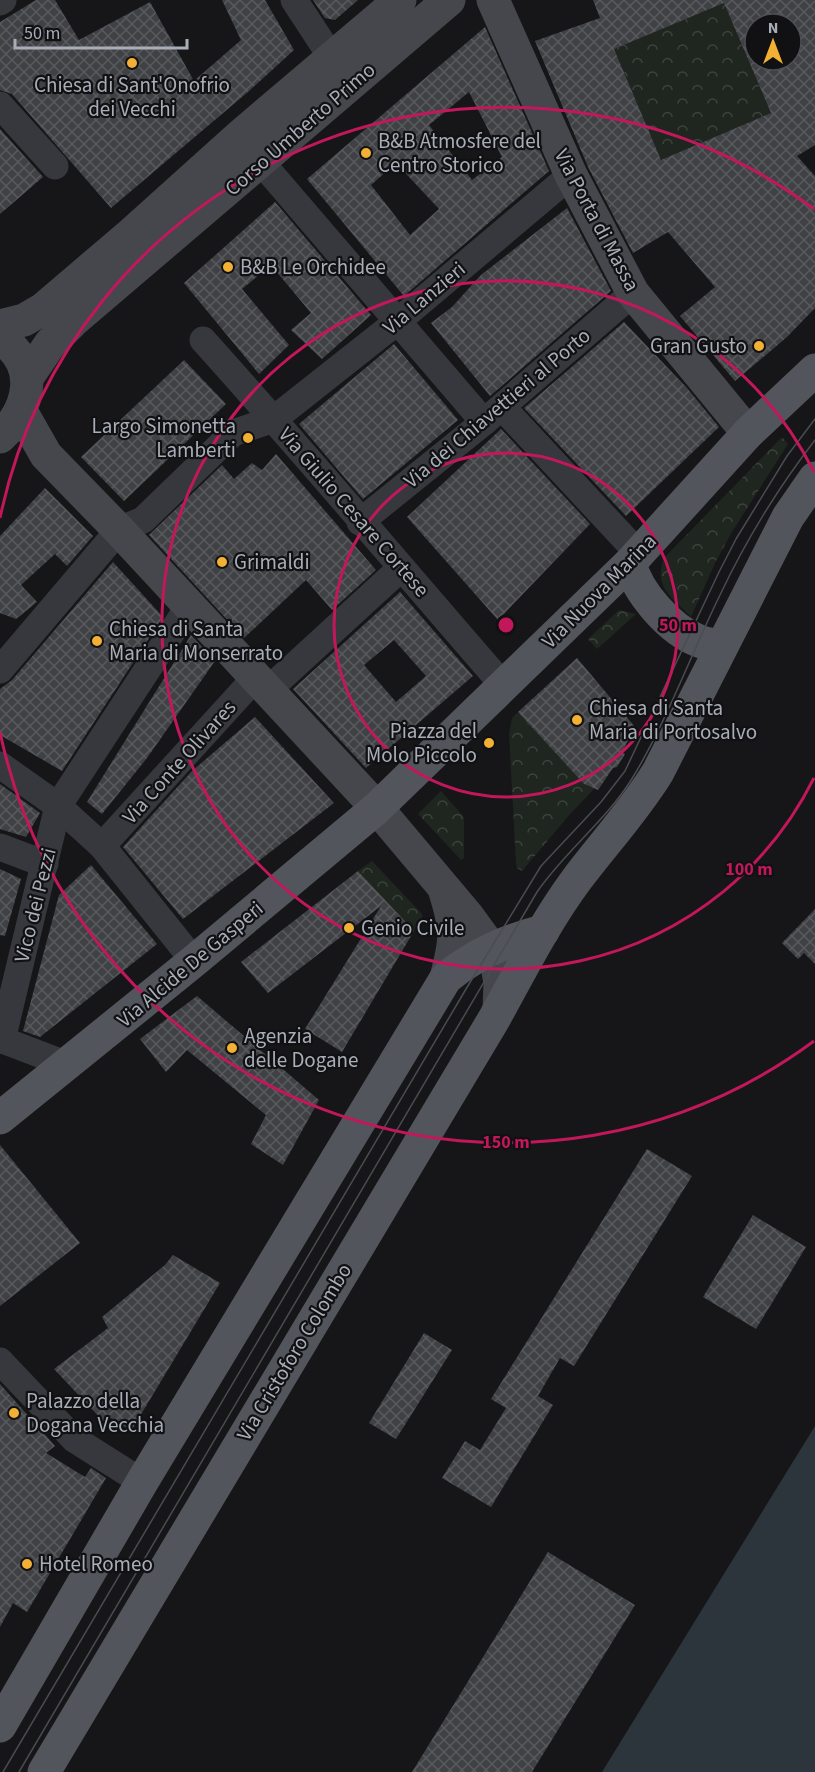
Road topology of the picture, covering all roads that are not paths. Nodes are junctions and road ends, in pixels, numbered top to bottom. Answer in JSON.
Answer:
{"nodes":[{"id":1,"x":294,"y":0,"type":"edge"},
{"id":2,"x":400,"y":0,"type":"edge"},
{"id":3,"x":450,"y":0,"type":"edge"},
{"id":4,"x":493,"y":0,"type":"edge"},
{"id":5,"x":332,"y":58,"type":"junction"},
{"id":6,"x":0,"y":105,"type":"edge"},
{"id":7,"x":261,"y":162,"type":"junction"},
{"id":8,"x":55,"y":166,"type":"dead end"},
{"id":9,"x":571,"y":175,"type":"junction"},
{"id":10,"x":140,"y":245,"type":"junction"},
{"id":11,"x":633,"y":293,"type":"junction"},
{"id":12,"x":398,"y":321,"type":"junction"},
{"id":13,"x":0,"y":326,"type":"edge"},
{"id":14,"x":0,"y":338,"type":"edge"},
{"id":15,"x":203,"y":340,"type":"dead end"},
{"id":16,"x":815,"y":369,"type":"edge"},
{"id":17,"x":27,"y":378,"type":"junction"},
{"id":18,"x":21,"y":411,"type":"junction"},
{"id":19,"x":493,"y":414,"type":"junction"},
{"id":20,"x":274,"y":419,"type":"junction"},
{"id":21,"x":748,"y":433,"type":"junction"},
{"id":22,"x":0,"y":438,"type":"edge"},
{"id":23,"x":815,"y":478,"type":"edge"},
{"id":24,"x":360,"y":522,"type":"junction"},
{"id":25,"x":119,"y":530,"type":"junction"},
{"id":26,"x":634,"y":559,"type":"junction"},
{"id":27,"x":401,"y":568,"type":"junction"},
{"id":28,"x":189,"y":606,"type":"junction"},
{"id":29,"x":722,"y":645,"type":"junction"},
{"id":30,"x":0,"y":670,"type":"edge"},
{"id":31,"x":262,"y":683,"type":"junction"},
{"id":32,"x":503,"y":685,"type":"junction"},
{"id":33,"x":0,"y":765,"type":"edge"},
{"id":34,"x":58,"y":806,"type":"junction"},
{"id":35,"x":377,"y":808,"type":"junction"},
{"id":36,"x":102,"y":846,"type":"junction"},
{"id":37,"x":0,"y":847,"type":"edge"},
{"id":38,"x":45,"y":864,"type":"junction"},
{"id":39,"x":443,"y":886,"type":"junction"},
{"id":40,"x":543,"y":931,"type":"junction"},
{"id":41,"x":491,"y":948,"type":"junction"},
{"id":42,"x":194,"y":961,"type":"junction"},
{"id":43,"x":446,"y":978,"type":"junction"},
{"id":44,"x":499,"y":1009,"type":"junction"},
{"id":45,"x":1,"y":1040,"type":"edge"},
{"id":46,"x":68,"y":1065,"type":"junction"},
{"id":47,"x":0,"y":1118,"type":"edge"},
{"id":48,"x":0,"y":1361,"type":"edge"},
{"id":49,"x":142,"y":1482,"type":"junction"},
{"id":50,"x":0,"y":1726,"type":"edge"},
{"id":51,"x":44,"y":1772,"type":"edge"}],
"edges":[{"from":1,"to":5,"type":"street"},
{"from":2,"to":5,"type":"street","name":"Corso Umberto Primo"},
{"from":3,"to":7,"type":"street","name":"Corso Umberto Primo"},
{"from":4,"to":9,"type":"street","name":"Via Porta di Massa"},
{"from":5,"to":10,"type":"street","name":"Corso Umberto Primo"},
{"from":6,"to":8,"type":"street"},
{"from":7,"to":10,"type":"street","name":"Corso Umberto Primo"},
{"from":7,"to":12,"type":"street"},
{"from":9,"to":11,"type":"street","name":"Via Porta di Massa"},
{"from":9,"to":12,"type":"street","name":"Via Lanzieri"},
{"from":10,"to":13,"type":"street"},
{"from":10,"to":17,"type":"street"},
{"from":11,"to":19,"type":"street","name":"Via dei Chiavettieri al Porto"},
{"from":11,"to":21,"type":"street","name":"Via Porta di Massa"},
{"from":12,"to":19,"type":"street"},
{"from":12,"to":20,"type":"street","name":"Via Lanzieri"},
{"from":14,"to":17,"type":"street"},
{"from":15,"to":20,"type":"street","name":"Via Giulio Cesare Cortese"},
{"from":16,"to":21,"type":"main road","name":"Via Nuova Marina"},
{"from":17,"to":18,"type":"street"},
{"from":18,"to":22,"type":"street"},
{"from":18,"to":25,"type":"street"},
{"from":19,"to":24,"type":"street","name":"Via dei Chiavettieri al Porto"},
{"from":19,"to":26,"type":"street"},
{"from":20,"to":24,"type":"street","name":"Via Giulio Cesare Cortese"},
{"from":20,"to":25,"type":"street","name":"Via Lanzieri"},
{"from":21,"to":26,"type":"main road","name":"Via Nuova Marina"},
{"from":23,"to":29,"type":"main road"},
{"from":24,"to":27,"type":"street","name":"Via Giulio Cesare Cortese"},
{"from":25,"to":28,"type":"street"},
{"from":25,"to":30,"type":"street"},
{"from":26,"to":29,"type":"main road"},
{"from":26,"to":32,"type":"main road","name":"Via Nuova Marina"},
{"from":27,"to":31,"type":"street","name":"Via Conte Olivares"},
{"from":27,"to":32,"type":"street","name":"Via Giulio Cesare Cortese"},
{"from":28,"to":31,"type":"street"},
{"from":28,"to":34,"type":"street"},
{"from":29,"to":40,"type":"main road"},
{"from":31,"to":35,"type":"street"},
{"from":31,"to":36,"type":"street","name":"Via Conte Olivares"},
{"from":32,"to":35,"type":"main road","name":"Via Nuova Marina"},
{"from":33,"to":34,"type":"street"},
{"from":34,"to":36,"type":"street"},
{"from":34,"to":38,"type":"street","name":"Vico dei Pezzi"},
{"from":35,"to":39,"type":"street"},
{"from":35,"to":42,"type":"main road","name":"Via Alcide De Gasperi"},
{"from":36,"to":42,"type":"street"},
{"from":37,"to":38,"type":"street"},
{"from":38,"to":45,"type":"street","name":"Vico dei Pezzi"},
{"from":39,"to":41,"type":"street"},
{"from":39,"to":43,"type":"street"},
{"from":40,"to":41,"type":"main road"},
{"from":40,"to":44,"type":"main road","name":"Via Cristoforo Colombo"},
{"from":41,"to":43,"type":"main road"},
{"from":41,"to":44,"type":"street"},
{"from":42,"to":46,"type":"main road","name":"Via Alcide De Gasperi"},
{"from":43,"to":49,"type":"main road"},
{"from":44,"to":51,"type":"main road","name":"Via Cristoforo Colombo"},
{"from":45,"to":46,"type":"street"},
{"from":46,"to":47,"type":"main road","name":"Via Alcide De Gasperi"},
{"from":48,"to":49,"type":"street"},
{"from":49,"to":50,"type":"main road"}]}
